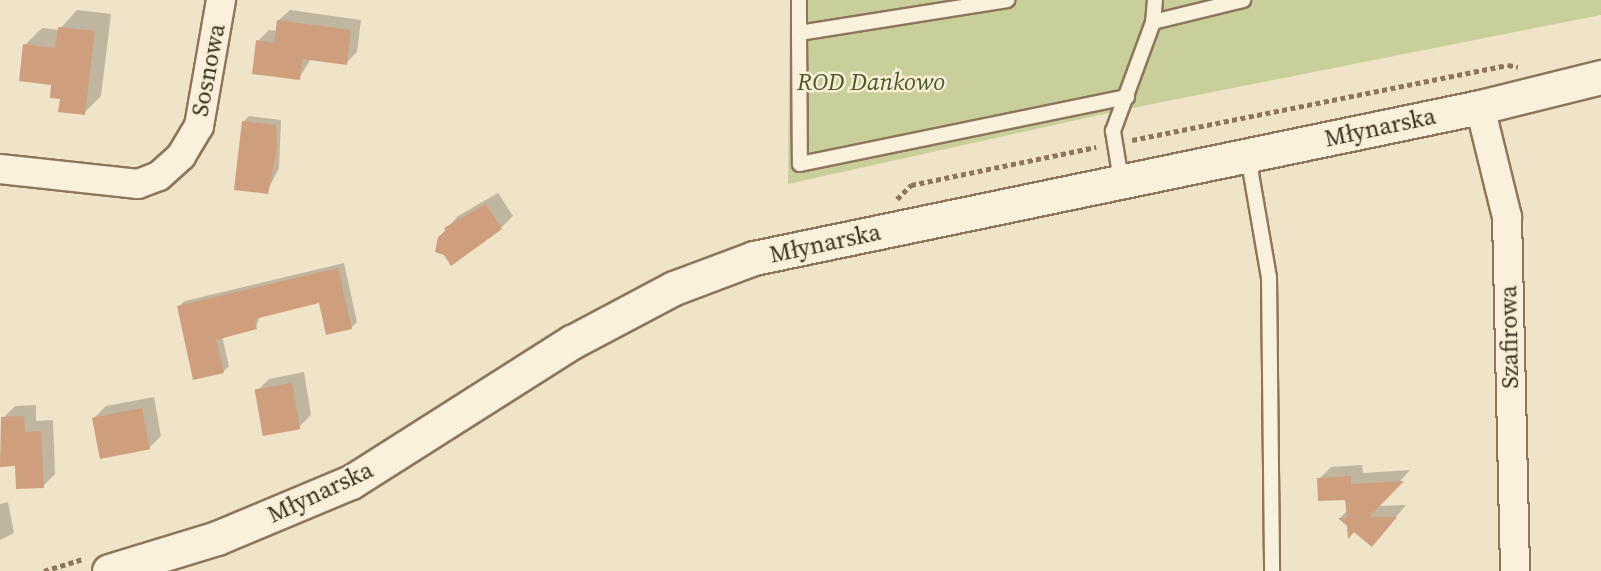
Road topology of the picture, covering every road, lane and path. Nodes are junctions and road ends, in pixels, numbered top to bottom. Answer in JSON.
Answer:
{"nodes":[{"id":1,"x":221,"y":0,"type":"edge"},
{"id":2,"x":799,"y":0,"type":"edge"},
{"id":3,"x":1007,"y":0,"type":"edge"},
{"id":4,"x":1155,"y":0,"type":"edge"},
{"id":5,"x":1243,"y":0,"type":"edge"},
{"id":6,"x":1153,"y":22,"type":"junction"},
{"id":7,"x":799,"y":33,"type":"junction"},
{"id":8,"x":1601,"y":77,"type":"edge"},
{"id":9,"x":1127,"y":97,"type":"junction"},
{"id":10,"x":1480,"y":107,"type":"junction"},
{"id":11,"x":1247,"y":155,"type":"junction"},
{"id":12,"x":0,"y":169,"type":"edge"},
{"id":13,"x":1121,"y":180,"type":"junction"},
{"id":14,"x":109,"y":571,"type":"edge"},
{"id":15,"x":1272,"y":571,"type":"edge"},
{"id":16,"x":1515,"y":571,"type":"edge"}],
"edges":[{"from":1,"to":12,"type":"street","name":"Sosnowa"},
{"from":2,"to":7,"type":"lane"},
{"from":3,"to":7,"type":"lane"},
{"from":4,"to":6,"type":"lane"},
{"from":5,"to":6,"type":"lane"},
{"from":6,"to":9,"type":"lane"},
{"from":7,"to":9,"type":"lane"},
{"from":8,"to":10,"type":"street","name":"Młynarska"},
{"from":9,"to":13,"type":"lane"},
{"from":10,"to":11,"type":"street","name":"Młynarska"},
{"from":10,"to":16,"type":"street","name":"Szafirowa"},
{"from":11,"to":13,"type":"street","name":"Młynarska"},
{"from":11,"to":15,"type":"lane"},
{"from":13,"to":14,"type":"street","name":"Młynarska"}]}
